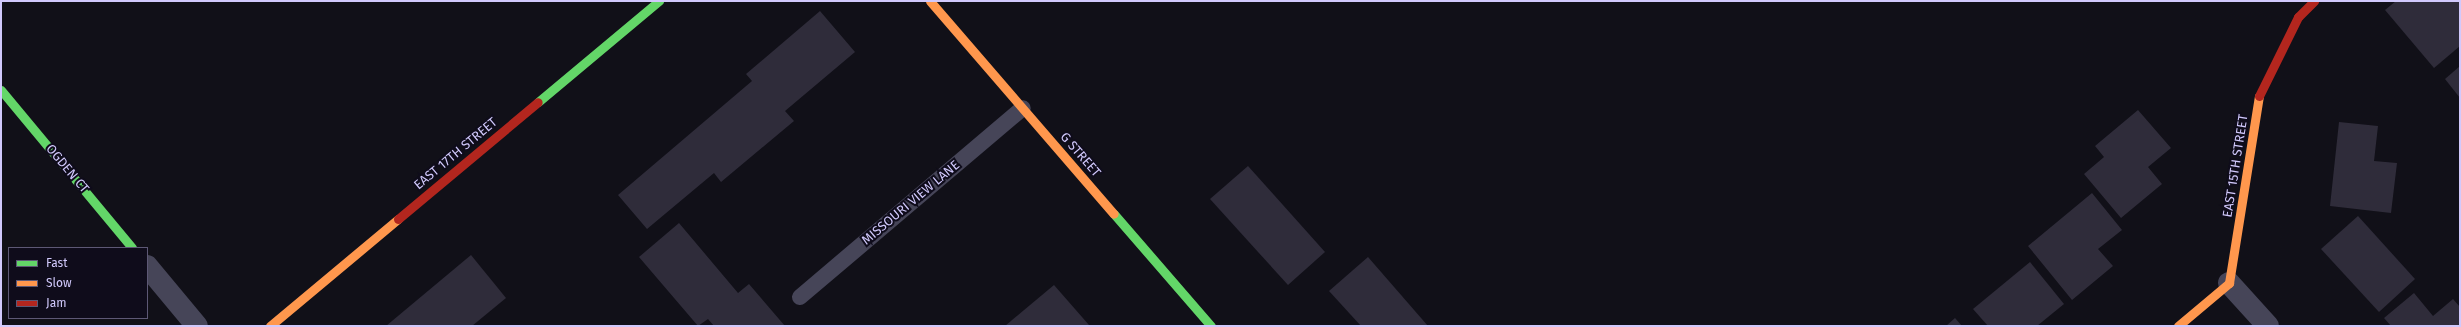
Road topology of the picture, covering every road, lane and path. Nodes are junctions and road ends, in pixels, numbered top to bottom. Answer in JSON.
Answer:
{"nodes":[{"id":1,"x":659,"y":1,"type":"edge"},
{"id":2,"x":930,"y":1,"type":"edge"},
{"id":3,"x":2314,"y":1,"type":"edge"},
{"id":4,"x":1,"y":90,"type":"edge"},
{"id":5,"x":1023,"y":108,"type":"junction"},
{"id":6,"x":131,"y":247,"type":"edge"},
{"id":7,"x":148,"y":267,"type":"edge"},
{"id":8,"x":2229,"y":283,"type":"junction"},
{"id":9,"x":800,"y":297,"type":"dead end"},
{"id":10,"x":197,"y":326,"type":"edge"},
{"id":11,"x":270,"y":326,"type":"edge"},
{"id":12,"x":1211,"y":326,"type":"edge"},
{"id":13,"x":2178,"y":326,"type":"edge"},
{"id":14,"x":2268,"y":326,"type":"edge"}],
"edges":[{"from":1,"to":11,"type":"street","name":"EAST 17TH STREET"},
{"from":2,"to":5,"type":"street","name":"G STREET"},
{"from":3,"to":8,"type":"street","name":"EAST 15TH STREET"},
{"from":4,"to":6,"type":"street","name":"OGDEN CT"},
{"from":5,"to":9,"type":"lane","name":"MISSOURI VIEW LANE"},
{"from":5,"to":12,"type":"street","name":"G STREET"},
{"from":7,"to":10,"type":"street"},
{"from":8,"to":13,"type":"street"},
{"from":8,"to":14,"type":"street"}]}
